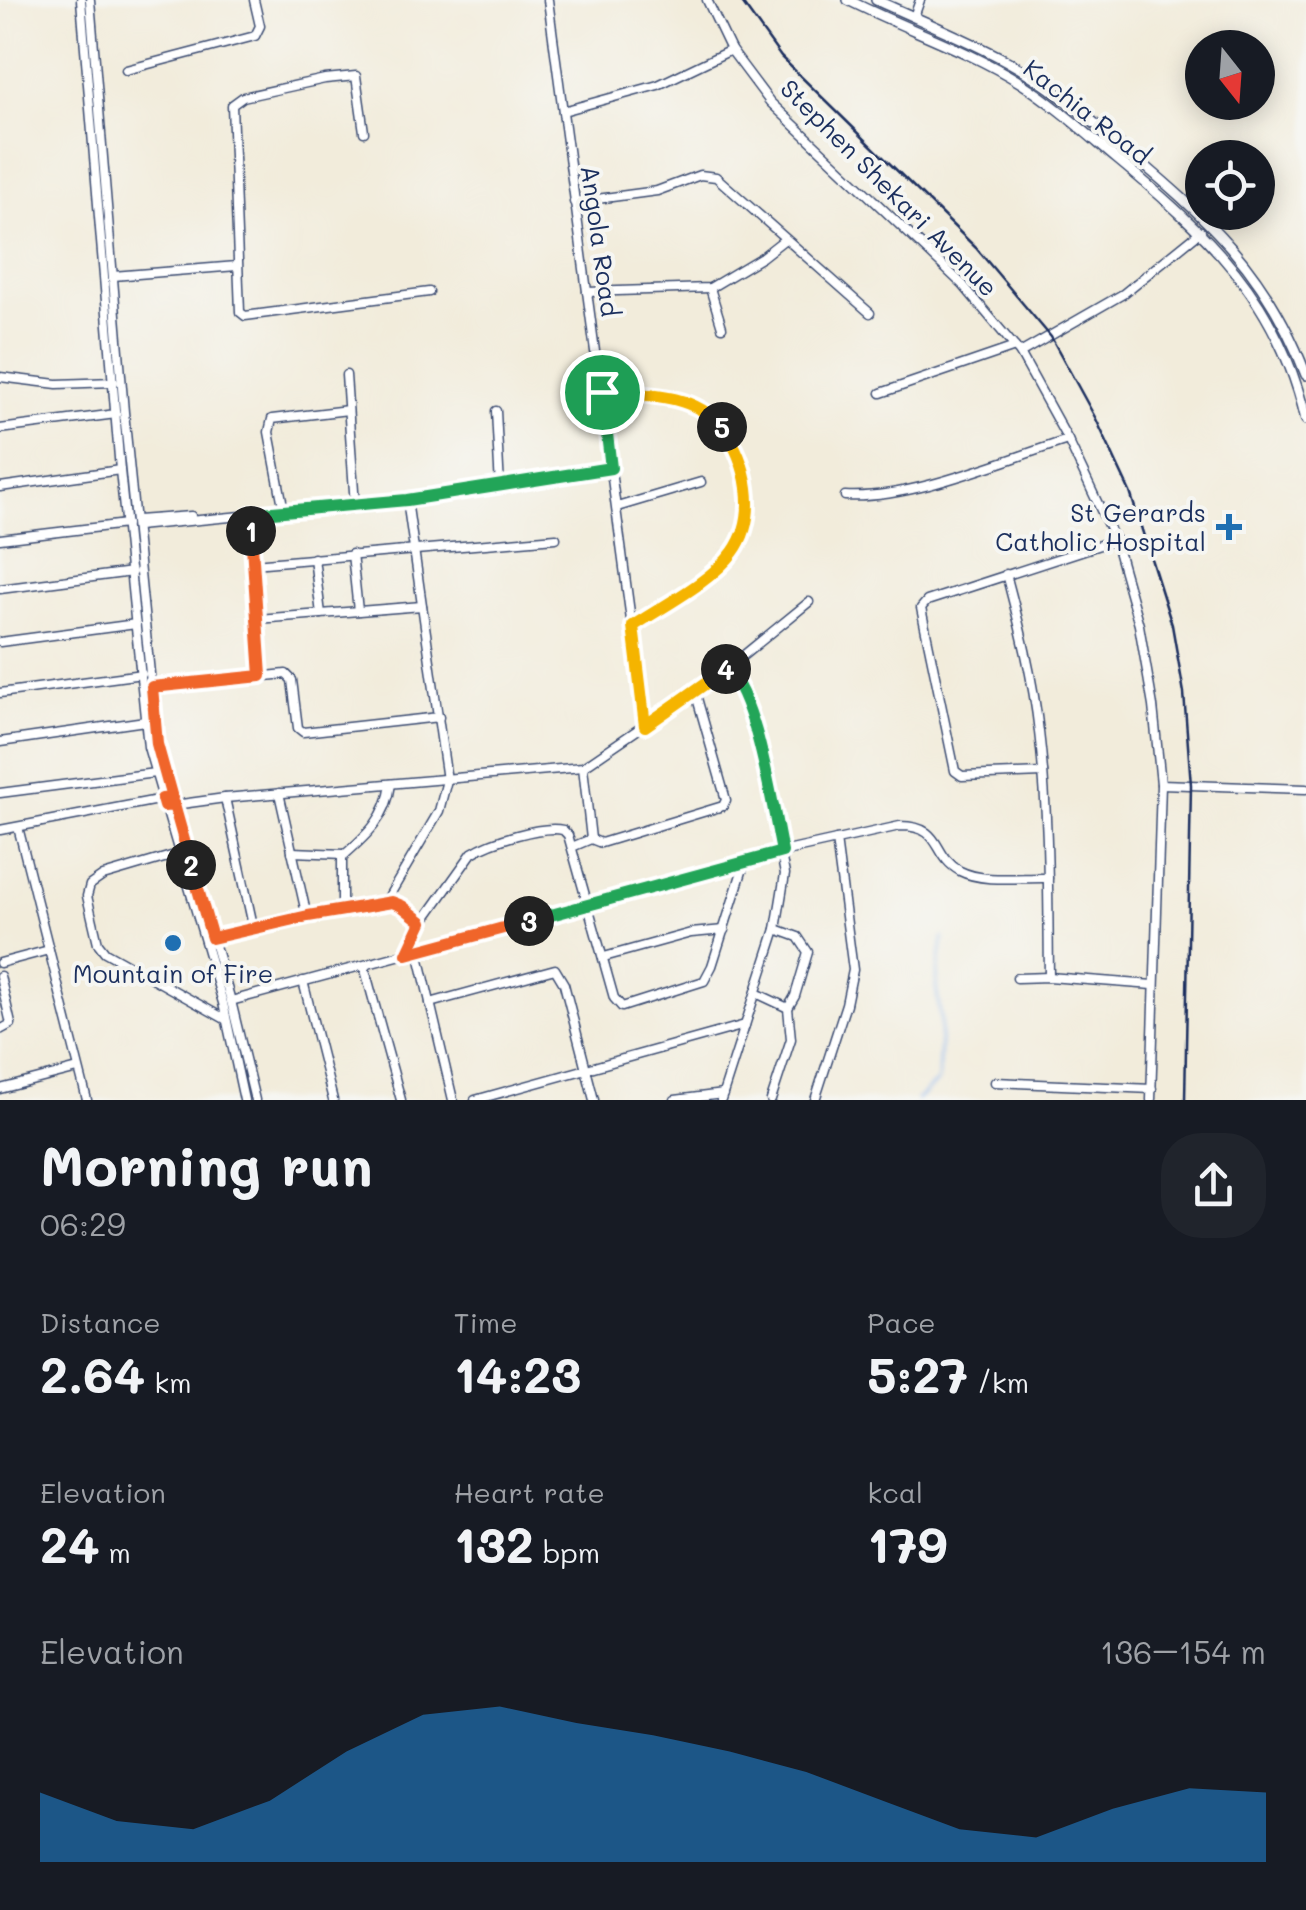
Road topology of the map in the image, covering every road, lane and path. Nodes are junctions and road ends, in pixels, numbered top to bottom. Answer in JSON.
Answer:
{"nodes":[{"id":1,"x":82,"y":0,"type":"edge"},
{"id":2,"x":90,"y":0,"type":"edge"},
{"id":3,"x":254,"y":0,"type":"edge"},
{"id":4,"x":548,"y":0,"type":"edge"},
{"id":5,"x":707,"y":0,"type":"edge"},
{"id":6,"x":848,"y":0,"type":"edge"},
{"id":7,"x":876,"y":0,"type":"edge"},
{"id":8,"x":920,"y":0,"type":"edge"},
{"id":9,"x":914,"y":17,"type":"junction"},
{"id":10,"x":731,"y":50,"type":"junction"},
{"id":11,"x":126,"y":70,"type":"dead end"},
{"id":12,"x":563,"y":110,"type":"junction"},
{"id":13,"x":364,"y":132,"type":"dead end"},
{"id":14,"x":574,"y":202,"type":"junction"},
{"id":15,"x":1201,"y":231,"type":"junction"},
{"id":16,"x":785,"y":239,"type":"junction"},
{"id":17,"x":237,"y":266,"type":"junction"},
{"id":18,"x":113,"y":276,"type":"junction"},
{"id":19,"x":710,"y":288,"type":"junction"},
{"id":20,"x":429,"y":292,"type":"dead end"},
{"id":21,"x":587,"y":292,"type":"junction"},
{"id":22,"x":870,"y":313,"type":"dead end"},
{"id":23,"x":722,"y":327,"type":"dead end"},
{"id":24,"x":1018,"y":350,"type":"junction"},
{"id":25,"x":346,"y":375,"type":"dead end"},
{"id":26,"x":1306,"y":375,"type":"edge"},
{"id":27,"x":0,"y":376,"type":"edge"},
{"id":28,"x":114,"y":382,"type":"junction"},
{"id":29,"x":602,"y":392,"type":"junction"},
{"id":30,"x":881,"y":393,"type":"dead end"},
{"id":31,"x":348,"y":410,"type":"junction"},
{"id":32,"x":496,"y":411,"type":"dead end"},
{"id":33,"x":116,"y":414,"type":"junction"},
{"id":34,"x":1306,"y":420,"type":"edge"},
{"id":35,"x":0,"y":429,"type":"edge"},
{"id":36,"x":123,"y":440,"type":"junction"},
{"id":37,"x":1068,"y":440,"type":"junction"},
{"id":38,"x":611,"y":468,"type":"junction"},
{"id":39,"x":120,"y":470,"type":"junction"},
{"id":40,"x":701,"y":482,"type":"dead end"},
{"id":41,"x":0,"y":487,"type":"edge"},
{"id":42,"x":500,"y":488,"type":"junction"},
{"id":43,"x":844,"y":496,"type":"dead end"},
{"id":44,"x":407,"y":500,"type":"junction"},
{"id":45,"x":354,"y":506,"type":"junction"},
{"id":46,"x":617,"y":507,"type":"junction"},
{"id":47,"x":284,"y":510,"type":"junction"},
{"id":48,"x":250,"y":514,"type":"junction"},
{"id":49,"x":137,"y":523,"type":"junction"},
{"id":50,"x":126,"y":524,"type":"junction"},
{"id":51,"x":556,"y":538,"type":"dead end"},
{"id":52,"x":0,"y":540,"type":"edge"},
{"id":53,"x":1114,"y":540,"type":"junction"},
{"id":54,"x":414,"y":548,"type":"junction"},
{"id":55,"x":352,"y":554,"type":"junction"},
{"id":56,"x":314,"y":558,"type":"junction"},
{"id":57,"x":253,"y":564,"type":"junction"},
{"id":58,"x":132,"y":572,"type":"junction"},
{"id":59,"x":1006,"y":574,"type":"junction"},
{"id":60,"x":0,"y":589,"type":"edge"},
{"id":61,"x":809,"y":602,"type":"dead end"},
{"id":62,"x":422,"y":606,"type":"junction"},
{"id":63,"x":358,"y":612,"type":"junction"},
{"id":64,"x":321,"y":614,"type":"junction"},
{"id":65,"x":258,"y":620,"type":"junction"},
{"id":66,"x":136,"y":624,"type":"junction"},
{"id":67,"x":633,"y":626,"type":"junction"},
{"id":68,"x":0,"y":642,"type":"edge"},
{"id":69,"x":728,"y":668,"type":"junction"},
{"id":70,"x":142,"y":674,"type":"junction"},
{"id":71,"x":261,"y":676,"type":"junction"},
{"id":72,"x":152,"y":687,"type":"junction"},
{"id":73,"x":695,"y":691,"type":"junction"},
{"id":74,"x":0,"y":693,"type":"edge"},
{"id":75,"x":439,"y":718,"type":"junction"},
{"id":76,"x":145,"y":721,"type":"junction"},
{"id":77,"x":645,"y":726,"type":"junction"},
{"id":78,"x":0,"y":742,"type":"edge"},
{"id":79,"x":583,"y":767,"type":"junction"},
{"id":80,"x":1043,"y":773,"type":"junction"},
{"id":81,"x":155,"y":774,"type":"junction"},
{"id":82,"x":447,"y":780,"type":"junction"},
{"id":83,"x":391,"y":784,"type":"junction"},
{"id":84,"x":1161,"y":784,"type":"junction"},
{"id":85,"x":1306,"y":789,"type":"edge"},
{"id":86,"x":0,"y":793,"type":"edge"},
{"id":87,"x":279,"y":793,"type":"junction"},
{"id":88,"x":225,"y":798,"type":"junction"},
{"id":89,"x":168,"y":802,"type":"junction"},
{"id":90,"x":18,"y":826,"type":"junction"},
{"id":91,"x":0,"y":830,"type":"edge"},
{"id":92,"x":592,"y":839,"type":"junction"},
{"id":93,"x":836,"y":840,"type":"junction"},
{"id":94,"x":572,"y":848,"type":"junction"},
{"id":95,"x":292,"y":852,"type":"junction"},
{"id":96,"x":782,"y":852,"type":"junction"},
{"id":97,"x":178,"y":854,"type":"junction"},
{"id":98,"x":344,"y":854,"type":"junction"},
{"id":99,"x":745,"y":862,"type":"junction"},
{"id":100,"x":1048,"y":878,"type":"junction"},
{"id":101,"x":385,"y":903,"type":"junction"},
{"id":102,"x":590,"y":905,"type":"junction"},
{"id":103,"x":342,"y":911,"type":"junction"},
{"id":104,"x":308,"y":916,"type":"junction"},
{"id":105,"x":422,"y":922,"type":"junction"},
{"id":106,"x":776,"y":929,"type":"junction"},
{"id":107,"x":254,"y":930,"type":"junction"},
{"id":108,"x":724,"y":930,"type":"junction"},
{"id":109,"x":212,"y":938,"type":"junction"},
{"id":110,"x":49,"y":950,"type":"junction"},
{"id":111,"x":418,"y":951,"type":"junction"},
{"id":112,"x":407,"y":954,"type":"junction"},
{"id":113,"x":604,"y":957,"type":"junction"},
{"id":114,"x":0,"y":963,"type":"edge"},
{"id":115,"x":364,"y":966,"type":"junction"},
{"id":116,"x":0,"y":976,"type":"edge"},
{"id":117,"x":1049,"y":977,"type":"junction"},
{"id":118,"x":1017,"y":978,"type":"dead end"},
{"id":119,"x":302,"y":981,"type":"junction"},
{"id":120,"x":1153,"y":985,"type":"junction"},
{"id":121,"x":756,"y":993,"type":"junction"},
{"id":122,"x":231,"y":1001,"type":"junction"},
{"id":123,"x":430,"y":1003,"type":"junction"},
{"id":124,"x":788,"y":1008,"type":"junction"},
{"id":125,"x":225,"y":1018,"type":"junction"},
{"id":126,"x":745,"y":1025,"type":"junction"},
{"id":127,"x":0,"y":1030,"type":"edge"},
{"id":128,"x":78,"y":1069,"type":"junction"},
{"id":129,"x":586,"y":1069,"type":"junction"},
{"id":130,"x":995,"y":1082,"type":"dead end"},
{"id":131,"x":0,"y":1089,"type":"edge"},
{"id":132,"x":1152,"y":1089,"type":"junction"},
{"id":133,"x":722,"y":1097,"type":"edge"},
{"id":134,"x":86,"y":1100,"type":"edge"},
{"id":135,"x":244,"y":1100,"type":"edge"},
{"id":136,"x":255,"y":1100,"type":"edge"},
{"id":137,"x":334,"y":1100,"type":"edge"},
{"id":138,"x":400,"y":1100,"type":"edge"},
{"id":139,"x":453,"y":1100,"type":"edge"},
{"id":140,"x":474,"y":1100,"type":"edge"},
{"id":141,"x":594,"y":1100,"type":"edge"},
{"id":142,"x":675,"y":1100,"type":"edge"},
{"id":143,"x":772,"y":1100,"type":"edge"},
{"id":144,"x":815,"y":1100,"type":"edge"},
{"id":145,"x":1151,"y":1100,"type":"edge"}],
"edges":[{"from":1,"to":28,"type":"street"},
{"from":2,"to":18,"type":"street"},
{"from":3,"to":11,"type":"street"},
{"from":4,"to":12,"type":"street","name":"Angola Road"},
{"from":5,"to":10,"type":"street","name":"Stephen Shekari Avenue"},
{"from":6,"to":15,"type":"main road","name":"Kachia Road"},
{"from":7,"to":9,"type":"main road","name":"Kachia Road"},
{"from":8,"to":9,"type":"street"},
{"from":9,"to":26,"type":"main road","name":"Kachia Road"},
{"from":10,"to":12,"type":"street"},
{"from":10,"to":24,"type":"street","name":"Stephen Shekari Avenue"},
{"from":12,"to":14,"type":"street","name":"Angola Road"},
{"from":13,"to":17,"type":"street"},
{"from":14,"to":16,"type":"street"},
{"from":14,"to":21,"type":"street","name":"Angola Road"},
{"from":15,"to":24,"type":"street"},
{"from":15,"to":34,"type":"main road","name":"Kachia Road"},
{"from":16,"to":19,"type":"street"},
{"from":16,"to":22,"type":"street"},
{"from":17,"to":18,"type":"street"},
{"from":17,"to":20,"type":"street"},
{"from":18,"to":36,"type":"street"},
{"from":19,"to":21,"type":"street"},
{"from":19,"to":23,"type":"street"},
{"from":21,"to":29,"type":"street","name":"Angola Road"},
{"from":24,"to":30,"type":"street"},
{"from":24,"to":37,"type":"street","name":"Stephen Shekari Avenue"},
{"from":25,"to":31,"type":"street"},
{"from":27,"to":28,"type":"street"},
{"from":28,"to":33,"type":"street"},
{"from":29,"to":38,"type":"street","name":"Angola Road"},
{"from":29,"to":67,"type":"street"},
{"from":31,"to":45,"type":"street"},
{"from":31,"to":47,"type":"street"},
{"from":32,"to":42,"type":"street"},
{"from":33,"to":35,"type":"street"},
{"from":33,"to":36,"type":"street"},
{"from":36,"to":39,"type":"street"},
{"from":36,"to":49,"type":"street"},
{"from":37,"to":43,"type":"street"},
{"from":37,"to":53,"type":"street","name":"Stephen Shekari Avenue"},
{"from":38,"to":42,"type":"street"},
{"from":38,"to":46,"type":"street","name":"Angola Road"},
{"from":39,"to":41,"type":"street"},
{"from":39,"to":50,"type":"street"},
{"from":40,"to":46,"type":"street"},
{"from":42,"to":44,"type":"street"},
{"from":44,"to":45,"type":"street"},
{"from":44,"to":54,"type":"street"},
{"from":45,"to":47,"type":"street"},
{"from":46,"to":67,"type":"street","name":"Angola Road"},
{"from":47,"to":48,"type":"street"},
{"from":48,"to":49,"type":"street"},
{"from":48,"to":57,"type":"street"},
{"from":49,"to":72,"type":"street"},
{"from":50,"to":52,"type":"street"},
{"from":50,"to":58,"type":"street"},
{"from":51,"to":54,"type":"street"},
{"from":53,"to":59,"type":"street"},
{"from":53,"to":84,"type":"street","name":"Stephen Shekari Avenue"},
{"from":54,"to":55,"type":"street"},
{"from":54,"to":62,"type":"street"},
{"from":55,"to":56,"type":"street"},
{"from":55,"to":63,"type":"street"},
{"from":56,"to":57,"type":"street"},
{"from":56,"to":64,"type":"street"},
{"from":57,"to":65,"type":"street"},
{"from":58,"to":60,"type":"street"},
{"from":58,"to":66,"type":"street"},
{"from":59,"to":80,"type":"street"},
{"from":59,"to":80,"type":"street"},
{"from":61,"to":69,"type":"street"},
{"from":62,"to":63,"type":"street"},
{"from":62,"to":75,"type":"street"},
{"from":63,"to":64,"type":"street"},
{"from":64,"to":65,"type":"street"},
{"from":65,"to":71,"type":"street"},
{"from":66,"to":68,"type":"street"},
{"from":66,"to":70,"type":"street"},
{"from":67,"to":77,"type":"street","name":"Angola Road"},
{"from":69,"to":73,"type":"street"},
{"from":69,"to":96,"type":"street"},
{"from":70,"to":74,"type":"street"},
{"from":70,"to":76,"type":"street"},
{"from":71,"to":72,"type":"street"},
{"from":71,"to":75,"type":"street"},
{"from":72,"to":89,"type":"street"},
{"from":73,"to":77,"type":"street"},
{"from":73,"to":92,"type":"street"},
{"from":75,"to":82,"type":"street"},
{"from":76,"to":78,"type":"street"},
{"from":76,"to":81,"type":"street"},
{"from":77,"to":79,"type":"street"},
{"from":79,"to":82,"type":"street"},
{"from":79,"to":92,"type":"street"},
{"from":80,"to":100,"type":"street"},
{"from":81,"to":86,"type":"street"},
{"from":81,"to":89,"type":"street"},
{"from":82,"to":83,"type":"street"},
{"from":82,"to":101,"type":"street"},
{"from":83,"to":87,"type":"street"},
{"from":83,"to":98,"type":"street"},
{"from":84,"to":85,"type":"street"},
{"from":84,"to":120,"type":"street","name":"Stephen Shekari Avenue"},
{"from":87,"to":88,"type":"street"},
{"from":87,"to":95,"type":"street"},
{"from":88,"to":89,"type":"street"},
{"from":88,"to":107,"type":"street"},
{"from":89,"to":90,"type":"street"},
{"from":89,"to":97,"type":"street"},
{"from":89,"to":109,"type":"street"},
{"from":90,"to":91,"type":"street"},
{"from":90,"to":110,"type":"street"},
{"from":92,"to":94,"type":"street"},
{"from":93,"to":96,"type":"street"},
{"from":93,"to":100,"type":"street"},
{"from":93,"to":144,"type":"street"},
{"from":94,"to":102,"type":"street"},
{"from":94,"to":105,"type":"street"},
{"from":95,"to":98,"type":"street"},
{"from":95,"to":104,"type":"street"},
{"from":96,"to":99,"type":"street"},
{"from":96,"to":106,"type":"street"},
{"from":97,"to":125,"type":"street"},
{"from":97,"to":125,"type":"street"},
{"from":98,"to":103,"type":"street"},
{"from":99,"to":102,"type":"street"},
{"from":99,"to":108,"type":"street"},
{"from":100,"to":117,"type":"street"},
{"from":101,"to":103,"type":"street"},
{"from":101,"to":105,"type":"street"},
{"from":102,"to":111,"type":"street"},
{"from":102,"to":113,"type":"street"},
{"from":103,"to":104,"type":"street"},
{"from":104,"to":107,"type":"street"},
{"from":105,"to":112,"type":"street"},
{"from":106,"to":121,"type":"street"},
{"from":106,"to":124,"type":"street"},
{"from":107,"to":109,"type":"street"},
{"from":108,"to":113,"type":"street"},
{"from":108,"to":113,"type":"street"},
{"from":109,"to":122,"type":"street"},
{"from":110,"to":114,"type":"street"},
{"from":110,"to":128,"type":"street"},
{"from":111,"to":112,"type":"street"},
{"from":111,"to":123,"type":"street"},
{"from":112,"to":115,"type":"street"},
{"from":115,"to":119,"type":"street"},
{"from":115,"to":138,"type":"street"},
{"from":116,"to":127,"type":"street"},
{"from":117,"to":118,"type":"street"},
{"from":117,"to":120,"type":"street"},
{"from":119,"to":122,"type":"street"},
{"from":119,"to":137,"type":"street"},
{"from":120,"to":132,"type":"street","name":"Stephen Shekari Avenue"},
{"from":121,"to":124,"type":"street"},
{"from":121,"to":126,"type":"street"},
{"from":122,"to":136,"type":"street"},
{"from":123,"to":129,"type":"street"},
{"from":123,"to":139,"type":"street"},
{"from":124,"to":143,"type":"street"},
{"from":125,"to":135,"type":"street"},
{"from":126,"to":129,"type":"street"},
{"from":126,"to":133,"type":"street"},
{"from":128,"to":131,"type":"street"},
{"from":128,"to":134,"type":"street"},
{"from":129,"to":140,"type":"street"},
{"from":129,"to":141,"type":"street"},
{"from":130,"to":132,"type":"street"},
{"from":132,"to":145,"type":"street","name":"Stephen Shekari Avenue"},
{"from":133,"to":142,"type":"street"}]}
